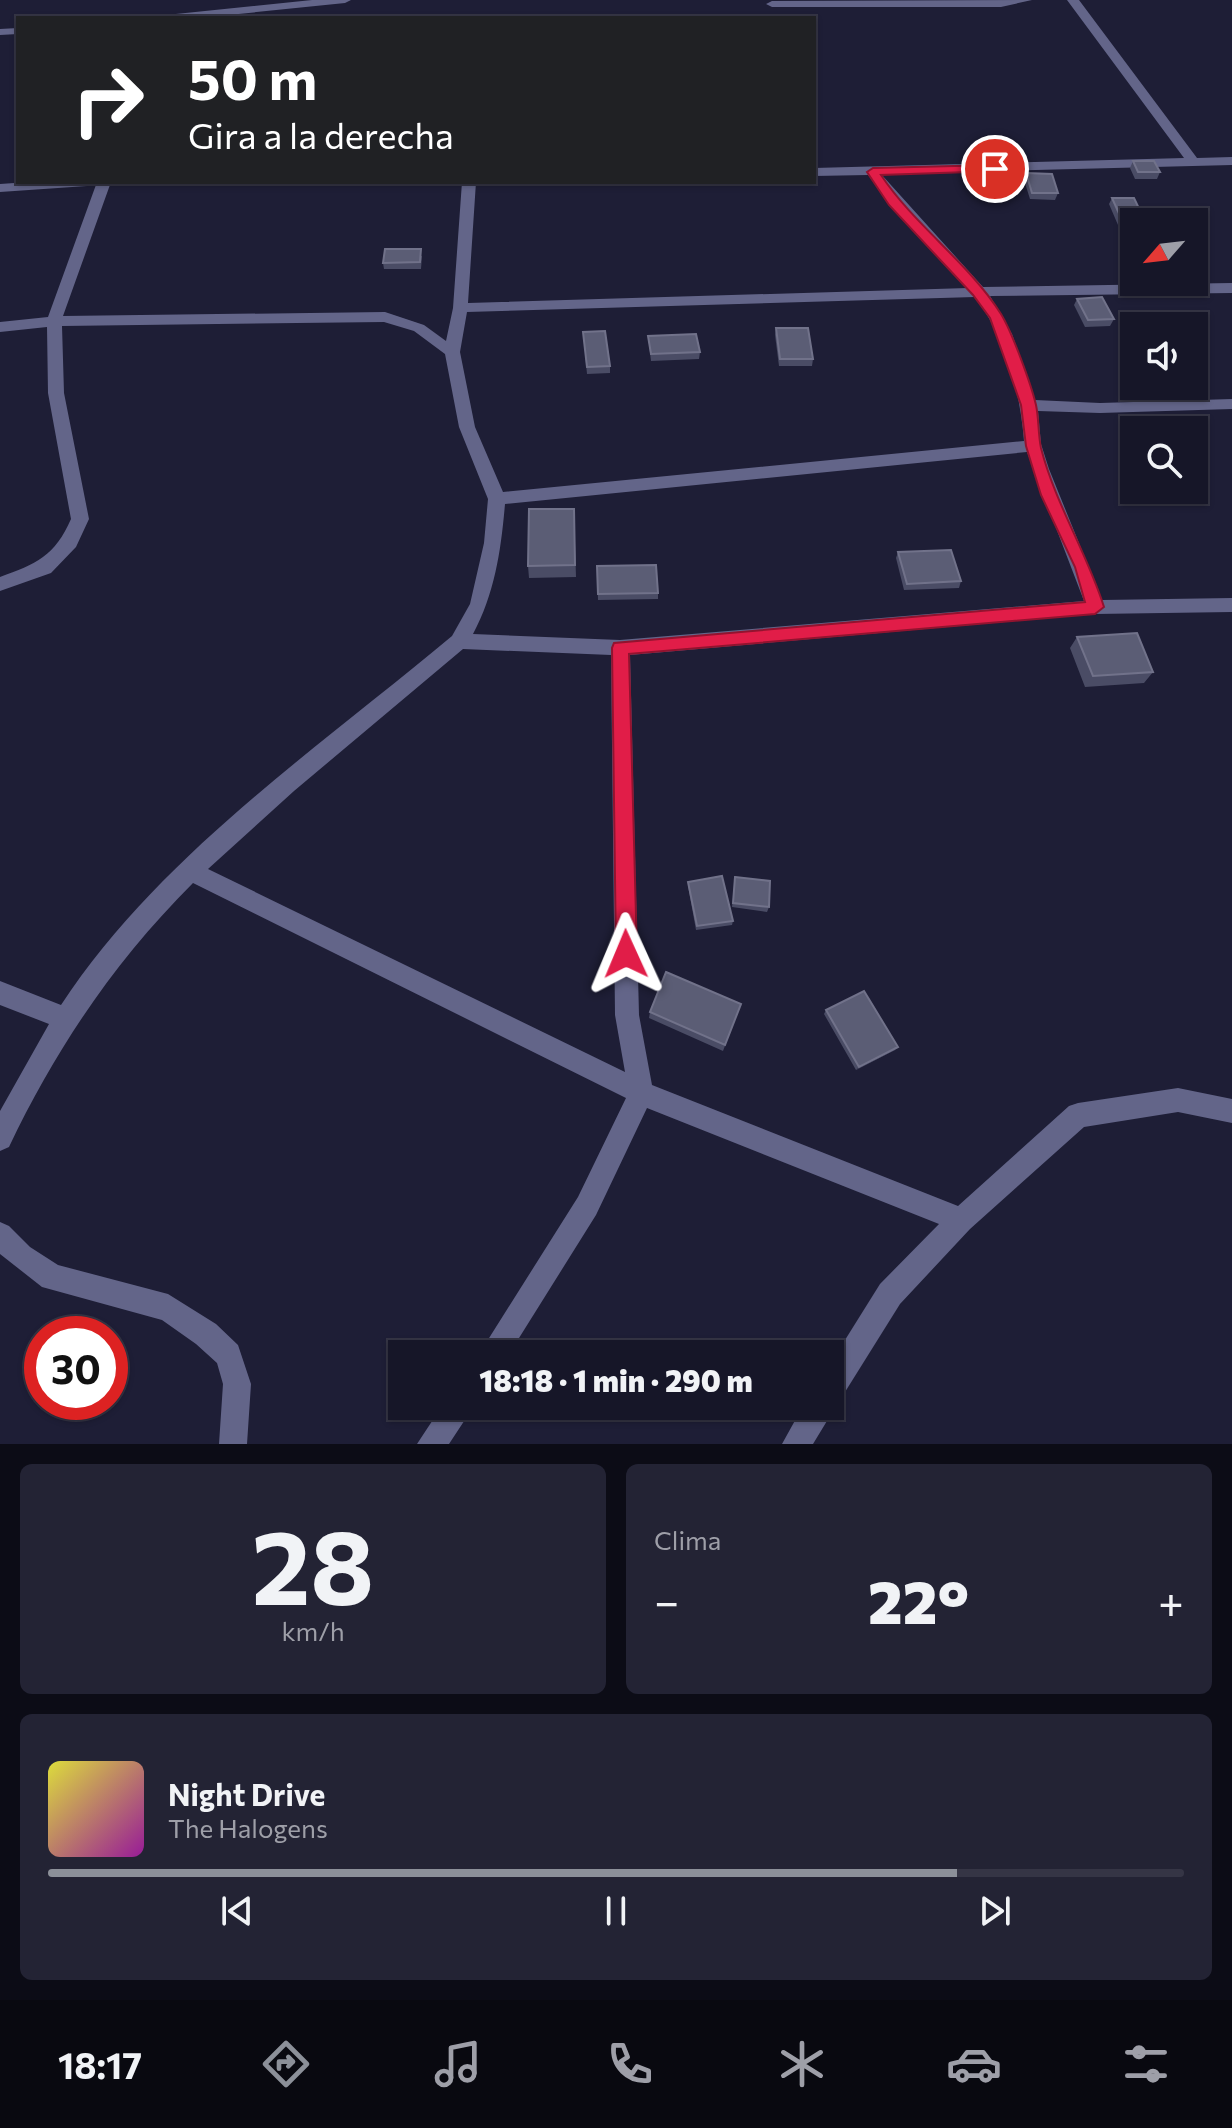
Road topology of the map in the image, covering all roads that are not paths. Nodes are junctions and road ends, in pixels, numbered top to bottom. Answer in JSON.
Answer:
{"nodes":[{"id":1,"x":345,"y":0,"type":"edge"},
{"id":2,"x":1026,"y":0,"type":"edge"},
{"id":3,"x":1073,"y":0,"type":"edge"},
{"id":4,"x":772,"y":2,"type":"edge"},
{"id":5,"x":186,"y":16,"type":"edge"},
{"id":6,"x":1232,"y":161,"type":"edge"},
{"id":7,"x":1194,"y":163,"type":"junction"},
{"id":8,"x":816,"y":172,"type":"edge"},
{"id":9,"x":873,"y":172,"type":"junction"},
{"id":10,"x":58,"y":184,"type":"edge"},
{"id":11,"x":103,"y":184,"type":"edge"},
{"id":12,"x":469,"y":184,"type":"edge"},
{"id":13,"x":0,"y":188,"type":"edge"},
{"id":14,"x":1232,"y":288,"type":"edge"},
{"id":15,"x":978,"y":292,"type":"junction"},
{"id":16,"x":460,"y":308,"type":"junction"},
{"id":17,"x":54,"y":321,"type":"junction"},
{"id":18,"x":0,"y":327,"type":"edge"},
{"id":19,"x":452,"y":352,"type":"junction"},
{"id":20,"x":1232,"y":404,"type":"edge"},
{"id":21,"x":1029,"y":405,"type":"junction"},
{"id":22,"x":1033,"y":446,"type":"junction"},
{"id":23,"x":497,"y":499,"type":"junction"},
{"id":24,"x":0,"y":584,"type":"edge"},
{"id":25,"x":1232,"y":605,"type":"edge"},
{"id":26,"x":1095,"y":607,"type":"junction"},
{"id":27,"x":459,"y":641,"type":"junction"},
{"id":28,"x":620,"y":648,"type":"junction"},
{"id":29,"x":192,"y":872,"type":"junction"},
{"id":30,"x":0,"y":993,"type":"edge"},
{"id":31,"x":66,"y":1019,"type":"junction"},
{"id":32,"x":641,"y":1093,"type":"junction"},
{"id":33,"x":1232,"y":1111,"type":"edge"},
{"id":34,"x":0,"y":1138,"type":"edge"},
{"id":35,"x":961,"y":1220,"type":"junction"},
{"id":36,"x":0,"y":1235,"type":"edge"},
{"id":37,"x":502,"y":1340,"type":"edge"},
{"id":38,"x":844,"y":1368,"type":"edge"},
{"id":39,"x":449,"y":1420,"type":"edge"},
{"id":40,"x":811,"y":1420,"type":"edge"},
{"id":41,"x":233,"y":1444,"type":"edge"},
{"id":42,"x":431,"y":1444,"type":"edge"},
{"id":43,"x":796,"y":1444,"type":"edge"}],
"edges":[{"from":1,"to":5,"type":"street"},
{"from":2,"to":4,"type":"street"},
{"from":3,"to":7,"type":"street"},
{"from":6,"to":7,"type":"street"},
{"from":7,"to":9,"type":"street"},
{"from":8,"to":9,"type":"street"},
{"from":9,"to":15,"type":"street"},
{"from":10,"to":13,"type":"street"},
{"from":11,"to":17,"type":"street"},
{"from":12,"to":16,"type":"street"},
{"from":14,"to":15,"type":"street"},
{"from":15,"to":16,"type":"street"},
{"from":15,"to":21,"type":"street"},
{"from":16,"to":19,"type":"street"},
{"from":17,"to":18,"type":"street"},
{"from":17,"to":19,"type":"street"},
{"from":17,"to":24,"type":"street"},
{"from":19,"to":23,"type":"street"},
{"from":20,"to":21,"type":"street"},
{"from":21,"to":22,"type":"street"},
{"from":22,"to":23,"type":"street"},
{"from":22,"to":26,"type":"street"},
{"from":23,"to":27,"type":"street"},
{"from":25,"to":26,"type":"street"},
{"from":26,"to":28,"type":"street"},
{"from":27,"to":28,"type":"street"},
{"from":27,"to":29,"type":"street"},
{"from":28,"to":32,"type":"street"},
{"from":29,"to":31,"type":"street"},
{"from":29,"to":32,"type":"street"},
{"from":30,"to":31,"type":"street"},
{"from":31,"to":34,"type":"street"},
{"from":32,"to":35,"type":"street"},
{"from":32,"to":37,"type":"street"},
{"from":33,"to":35,"type":"street"},
{"from":35,"to":38,"type":"street"},
{"from":36,"to":41,"type":"street"},
{"from":39,"to":42,"type":"street"},
{"from":40,"to":43,"type":"street"}]}
